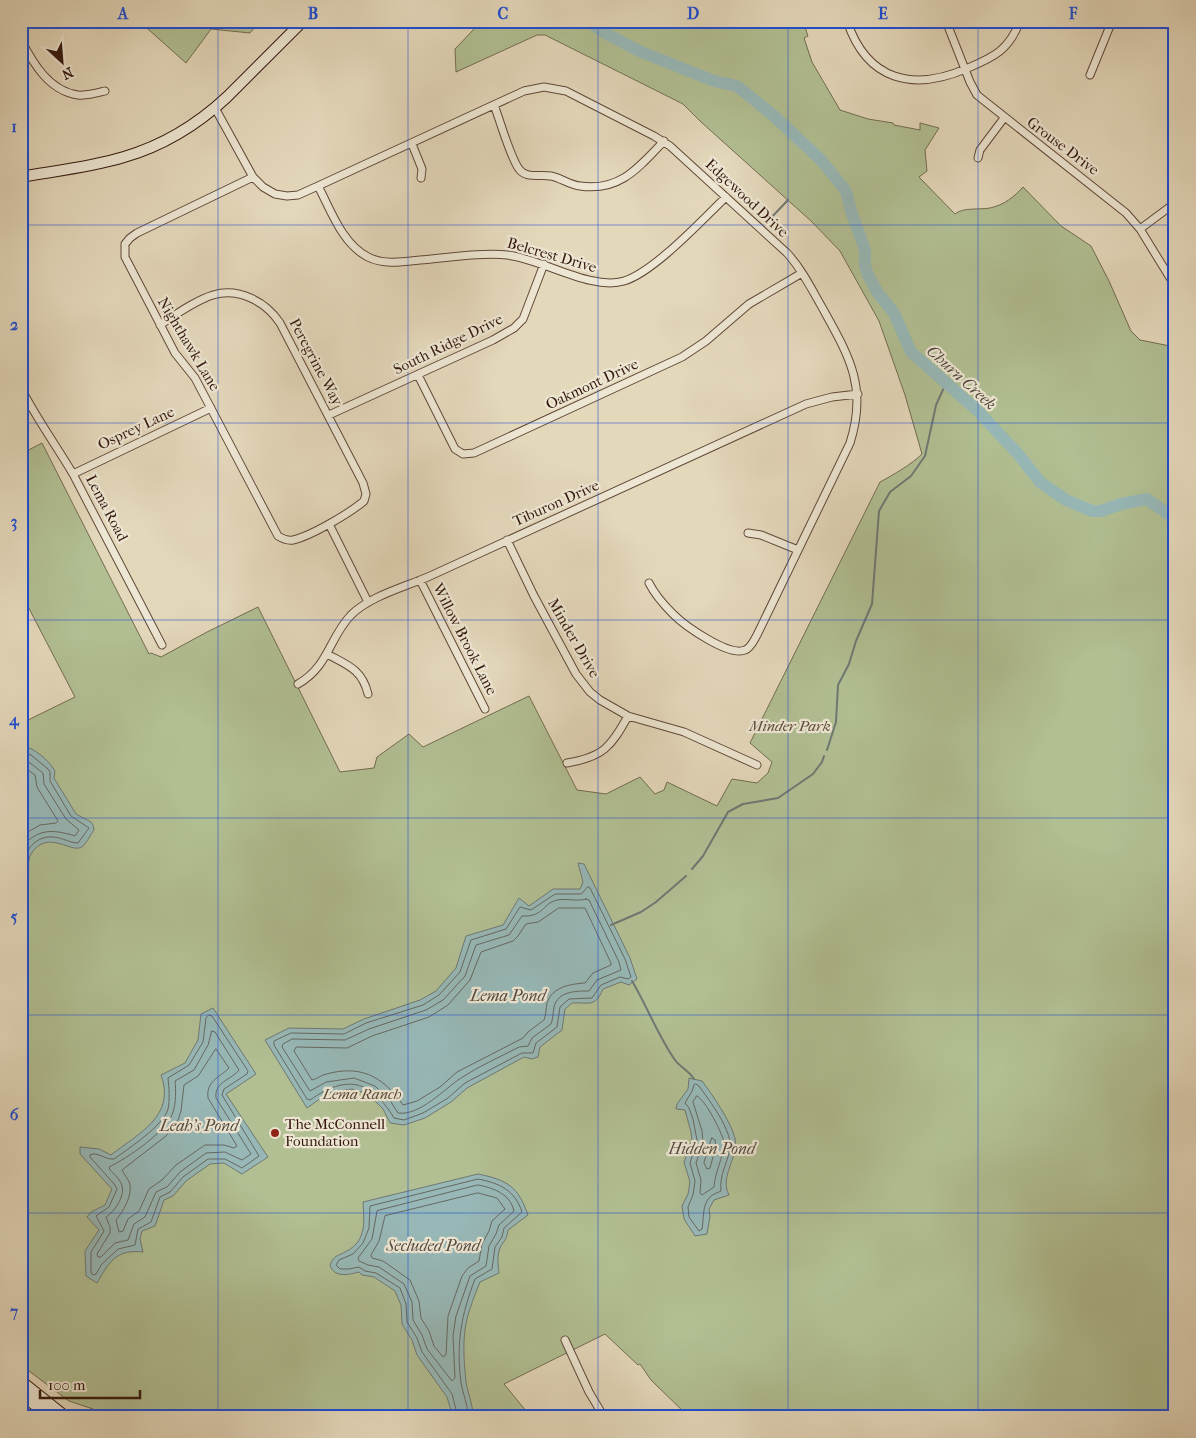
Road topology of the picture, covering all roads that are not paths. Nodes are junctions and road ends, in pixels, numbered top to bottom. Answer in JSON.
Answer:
{"nodes":[{"id":1,"x":303,"y":21,"type":"edge"},
{"id":2,"x":847,"y":21,"type":"edge"},
{"id":3,"x":946,"y":21,"type":"edge"},
{"id":4,"x":1020,"y":21,"type":"edge"},
{"id":5,"x":1112,"y":21,"type":"edge"},
{"id":6,"x":21,"y":40,"type":"edge"},
{"id":7,"x":29,"y":55,"type":"junction"},
{"id":8,"x":21,"y":59,"type":"edge"},
{"id":9,"x":965,"y":70,"type":"junction"},
{"id":10,"x":1090,"y":75,"type":"dead end"},
{"id":11,"x":105,"y":91,"type":"dead end"},
{"id":12,"x":494,"y":105,"type":"junction"},
{"id":13,"x":215,"y":108,"type":"junction"},
{"id":14,"x":1004,"y":118,"type":"junction"},
{"id":15,"x":664,"y":142,"type":"junction"},
{"id":16,"x":412,"y":144,"type":"junction"},
{"id":17,"x":978,"y":158,"type":"dead end"},
{"id":18,"x":21,"y":177,"type":"edge"},
{"id":19,"x":253,"y":177,"type":"junction"},
{"id":20,"x":421,"y":178,"type":"dead end"},
{"id":21,"x":318,"y":186,"type":"junction"},
{"id":22,"x":726,"y":197,"type":"junction"},
{"id":23,"x":1175,"y":203,"type":"edge"},
{"id":24,"x":1140,"y":229,"type":"junction"},
{"id":25,"x":544,"y":264,"type":"junction"},
{"id":26,"x":802,"y":273,"type":"junction"},
{"id":27,"x":1175,"y":286,"type":"edge"},
{"id":28,"x":160,"y":325,"type":"junction"},
{"id":29,"x":418,"y":375,"type":"junction"},
{"id":30,"x":21,"y":388,"type":"edge"},
{"id":31,"x":858,"y":394,"type":"junction"},
{"id":32,"x":211,"y":408,"type":"junction"},
{"id":33,"x":329,"y":415,"type":"junction"},
{"id":34,"x":73,"y":474,"type":"junction"},
{"id":35,"x":329,"y":524,"type":"junction"},
{"id":36,"x":748,"y":533,"type":"dead end"},
{"id":37,"x":507,"y":540,"type":"junction"},
{"id":38,"x":798,"y":550,"type":"junction"},
{"id":39,"x":420,"y":580,"type":"junction"},
{"id":40,"x":649,"y":583,"type":"dead end"},
{"id":41,"x":368,"y":602,"type":"junction"},
{"id":42,"x":162,"y":645,"type":"dead end"},
{"id":43,"x":327,"y":654,"type":"junction"},
{"id":44,"x":298,"y":684,"type":"dead end"},
{"id":45,"x":368,"y":694,"type":"dead end"},
{"id":46,"x":486,"y":710,"type":"dead end"},
{"id":47,"x":628,"y":716,"type":"junction"},
{"id":48,"x":567,"y":763,"type":"dead end"},
{"id":49,"x":758,"y":765,"type":"dead end"},
{"id":50,"x":565,"y":1340,"type":"dead end"},
{"id":51,"x":21,"y":1381,"type":"edge"},
{"id":52,"x":21,"y":1394,"type":"edge"},
{"id":53,"x":50,"y":1417,"type":"edge"},
{"id":54,"x":66,"y":1417,"type":"edge"},
{"id":55,"x":604,"y":1417,"type":"edge"}],
"edges":[{"from":1,"to":13,"type":"main road"},
{"from":2,"to":9,"type":"street"},
{"from":3,"to":9,"type":"street","name":"Grouse Drive"},
{"from":4,"to":9,"type":"street"},
{"from":5,"to":10,"type":"street"},
{"from":6,"to":7,"type":"street"},
{"from":7,"to":8,"type":"street"},
{"from":7,"to":11,"type":"street"},
{"from":9,"to":14,"type":"street","name":"Grouse Drive"},
{"from":12,"to":15,"type":"street","name":"Edgewood Drive"},
{"from":12,"to":15,"type":"street"},
{"from":12,"to":16,"type":"street","name":"Edgewood Drive"},
{"from":13,"to":18,"type":"main road"},
{"from":13,"to":19,"type":"street","name":"Edgewood Drive"},
{"from":14,"to":17,"type":"street"},
{"from":14,"to":24,"type":"street","name":"Grouse Drive"},
{"from":15,"to":22,"type":"street","name":"Edgewood Drive"},
{"from":16,"to":20,"type":"street"},
{"from":16,"to":21,"type":"street","name":"Edgewood Drive"},
{"from":19,"to":21,"type":"street","name":"Edgewood Drive"},
{"from":19,"to":28,"type":"street","name":"Nighthawk Lane"},
{"from":21,"to":25,"type":"street","name":"Belcrest Drive"},
{"from":22,"to":25,"type":"street","name":"Belcrest Drive"},
{"from":22,"to":26,"type":"street","name":"Edgewood Drive"},
{"from":23,"to":24,"type":"street"},
{"from":24,"to":27,"type":"street","name":"Grouse Drive"},
{"from":25,"to":29,"type":"street","name":"South Ridge Drive"},
{"from":26,"to":29,"type":"street","name":"Oakmont Drive"},
{"from":26,"to":31,"type":"street","name":"Edgewood Drive"},
{"from":28,"to":32,"type":"street","name":"Nighthawk Lane"},
{"from":28,"to":33,"type":"street","name":"Peregrine Way"},
{"from":29,"to":33,"type":"street","name":"South Ridge Drive"},
{"from":30,"to":34,"type":"street","name":"Lema Road"},
{"from":31,"to":37,"type":"street","name":"Tiburon Drive"},
{"from":31,"to":38,"type":"street","name":"Edgewood Drive"},
{"from":32,"to":34,"type":"street","name":"Osprey Lane"},
{"from":32,"to":35,"type":"street","name":"Nighthawk Lane"},
{"from":33,"to":35,"type":"street","name":"Peregrine Way"},
{"from":34,"to":42,"type":"street","name":"Lema Road"},
{"from":35,"to":41,"type":"street"},
{"from":36,"to":38,"type":"street"},
{"from":37,"to":39,"type":"street","name":"Tiburon Drive"},
{"from":37,"to":47,"type":"street","name":"Minder Drive"},
{"from":38,"to":40,"type":"street","name":"Edgewood Drive"},
{"from":39,"to":41,"type":"street","name":"Tiburon Drive"},
{"from":39,"to":46,"type":"street","name":"Willow Brook Lane"},
{"from":41,"to":43,"type":"street","name":"Tiburon Drive"},
{"from":43,"to":44,"type":"street","name":"Tiburon Drive"},
{"from":43,"to":45,"type":"street"},
{"from":47,"to":48,"type":"street"},
{"from":47,"to":49,"type":"street","name":"Minder Drive"},
{"from":50,"to":55,"type":"street"},
{"from":51,"to":54,"type":"main road"},
{"from":52,"to":53,"type":"main road"}]}
